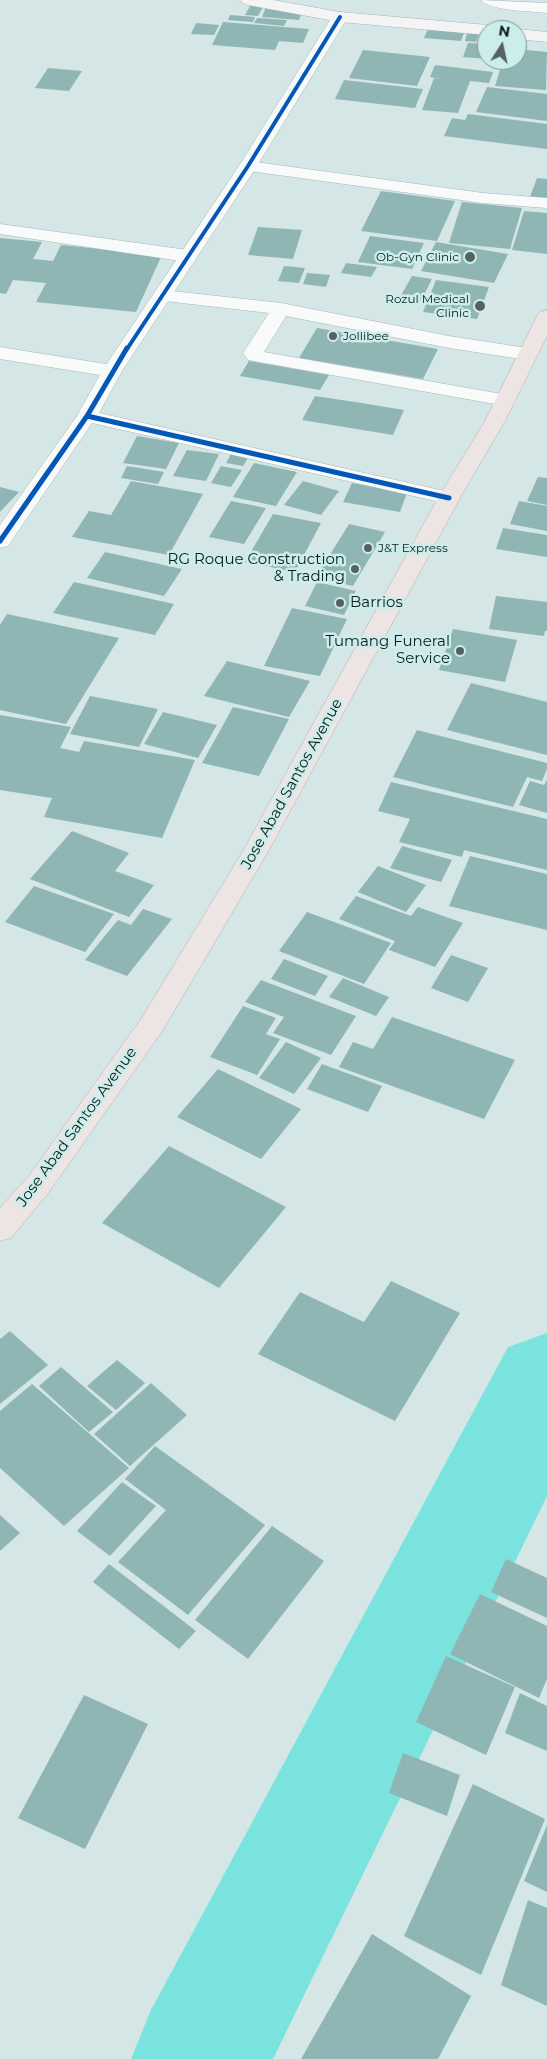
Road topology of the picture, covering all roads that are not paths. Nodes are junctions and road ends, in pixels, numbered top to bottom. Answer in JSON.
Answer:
{"nodes":[{"id":1,"x":248,"y":0,"type":"edge"},
{"id":2,"x":489,"y":0,"type":"edge"},
{"id":3,"x":547,"y":8,"type":"edge"},
{"id":4,"x":340,"y":17,"type":"junction"},
{"id":5,"x":477,"y":29,"type":"edge"},
{"id":6,"x":527,"y":35,"type":"edge"},
{"id":7,"x":547,"y":37,"type":"edge"},
{"id":8,"x":248,"y":166,"type":"junction"},
{"id":9,"x":547,"y":203,"type":"edge"},
{"id":10,"x":0,"y":229,"type":"edge"},
{"id":11,"x":188,"y":256,"type":"junction"},
{"id":12,"x":162,"y":296,"type":"junction"},
{"id":13,"x":281,"y":309,"type":"junction"},
{"id":14,"x":547,"y":316,"type":"edge"},
{"id":15,"x":0,"y":353,"type":"edge"},
{"id":16,"x":527,"y":354,"type":"junction"},
{"id":17,"x":112,"y":371,"type":"junction"},
{"id":18,"x":506,"y":400,"type":"junction"},
{"id":19,"x":87,"y":416,"type":"junction"},
{"id":20,"x":449,"y":498,"type":"junction"},
{"id":21,"x":0,"y":541,"type":"edge"},
{"id":22,"x":0,"y":1229,"type":"edge"}],
"edges":[{"from":1,"to":4,"type":"street"},
{"from":2,"to":3,"type":"street"},
{"from":4,"to":5,"type":"street"},
{"from":4,"to":8,"type":"street"},
{"from":6,"to":7,"type":"street"},
{"from":8,"to":9,"type":"street"},
{"from":8,"to":11,"type":"street"},
{"from":10,"to":11,"type":"street"},
{"from":11,"to":12,"type":"street"},
{"from":12,"to":13,"type":"street"},
{"from":12,"to":17,"type":"street"},
{"from":13,"to":16,"type":"street"},
{"from":13,"to":18,"type":"street"},
{"from":14,"to":16,"type":"highway","name":"Jose Abad Santos Avenue"},
{"from":15,"to":17,"type":"street"},
{"from":16,"to":18,"type":"highway","name":"Jose Abad Santos Avenue"},
{"from":17,"to":19,"type":"street"},
{"from":18,"to":20,"type":"highway","name":"Jose Abad Santos Avenue"},
{"from":19,"to":20,"type":"street"},
{"from":19,"to":21,"type":"street"},
{"from":20,"to":22,"type":"highway","name":"Jose Abad Santos Avenue"}]}
